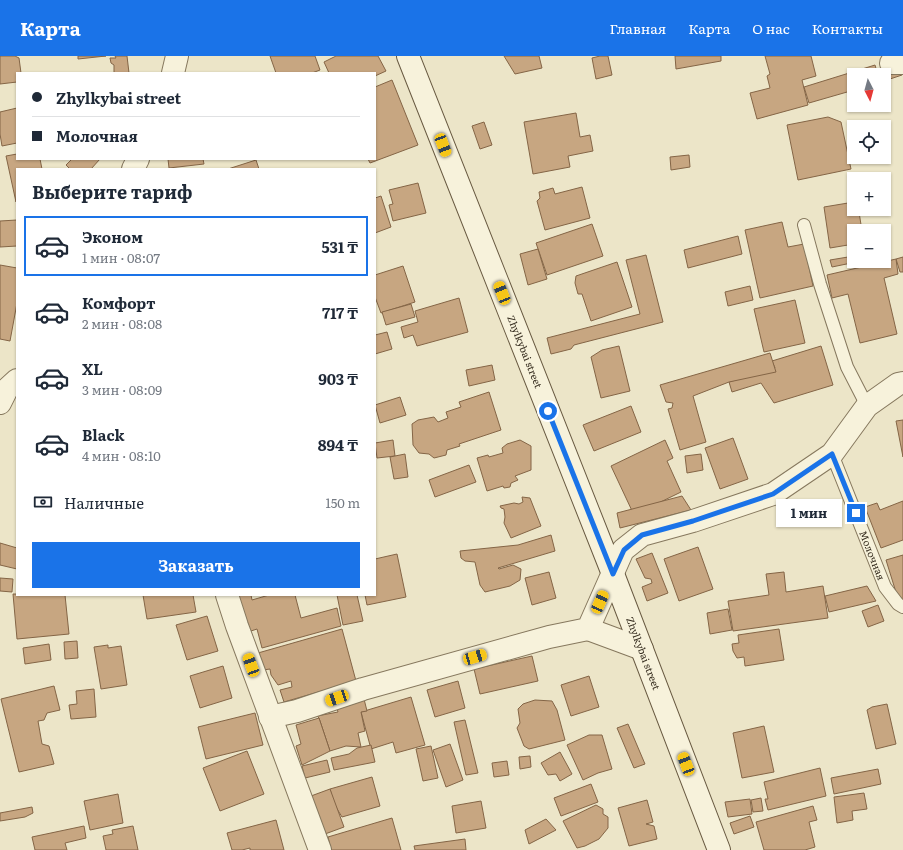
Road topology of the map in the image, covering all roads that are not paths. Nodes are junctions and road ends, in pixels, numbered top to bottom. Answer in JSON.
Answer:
{"nodes":[{"id":1,"x":177,"y":56,"type":"edge"},
{"id":2,"x":408,"y":56,"type":"edge"},
{"id":3,"x":173,"y":72,"type":"edge"},
{"id":4,"x":804,"y":224,"type":"dead end"},
{"id":5,"x":903,"y":383,"type":"edge"},
{"id":6,"x":867,"y":406,"type":"junction"},
{"id":7,"x":832,"y":454,"type":"junction"},
{"id":8,"x":613,"y":574,"type":"junction"},
{"id":9,"x":227,"y":596,"type":"edge"},
{"id":10,"x":903,"y":607,"type":"edge"},
{"id":11,"x":588,"y":629,"type":"junction"},
{"id":12,"x":642,"y":650,"type":"junction"},
{"id":13,"x":270,"y":717,"type":"junction"},
{"id":14,"x":320,"y":850,"type":"edge"},
{"id":15,"x":719,"y":850,"type":"edge"}],
"edges":[{"from":1,"to":3,"type":"street"},
{"from":2,"to":8,"type":"street","name":"Zhylkybai street"},
{"from":4,"to":6,"type":"lane"},
{"from":5,"to":6,"type":"street"},
{"from":6,"to":7,"type":"street"},
{"from":7,"to":8,"type":"street"},
{"from":7,"to":10,"type":"lane","name":"Молочная"},
{"from":8,"to":11,"type":"street"},
{"from":8,"to":12,"type":"street","name":"Zhylkybai street"},
{"from":9,"to":13,"type":"street"},
{"from":11,"to":12,"type":"street"},
{"from":11,"to":13,"type":"street"},
{"from":12,"to":15,"type":"street","name":"Zhylkybai street"},
{"from":13,"to":14,"type":"street"}]}
